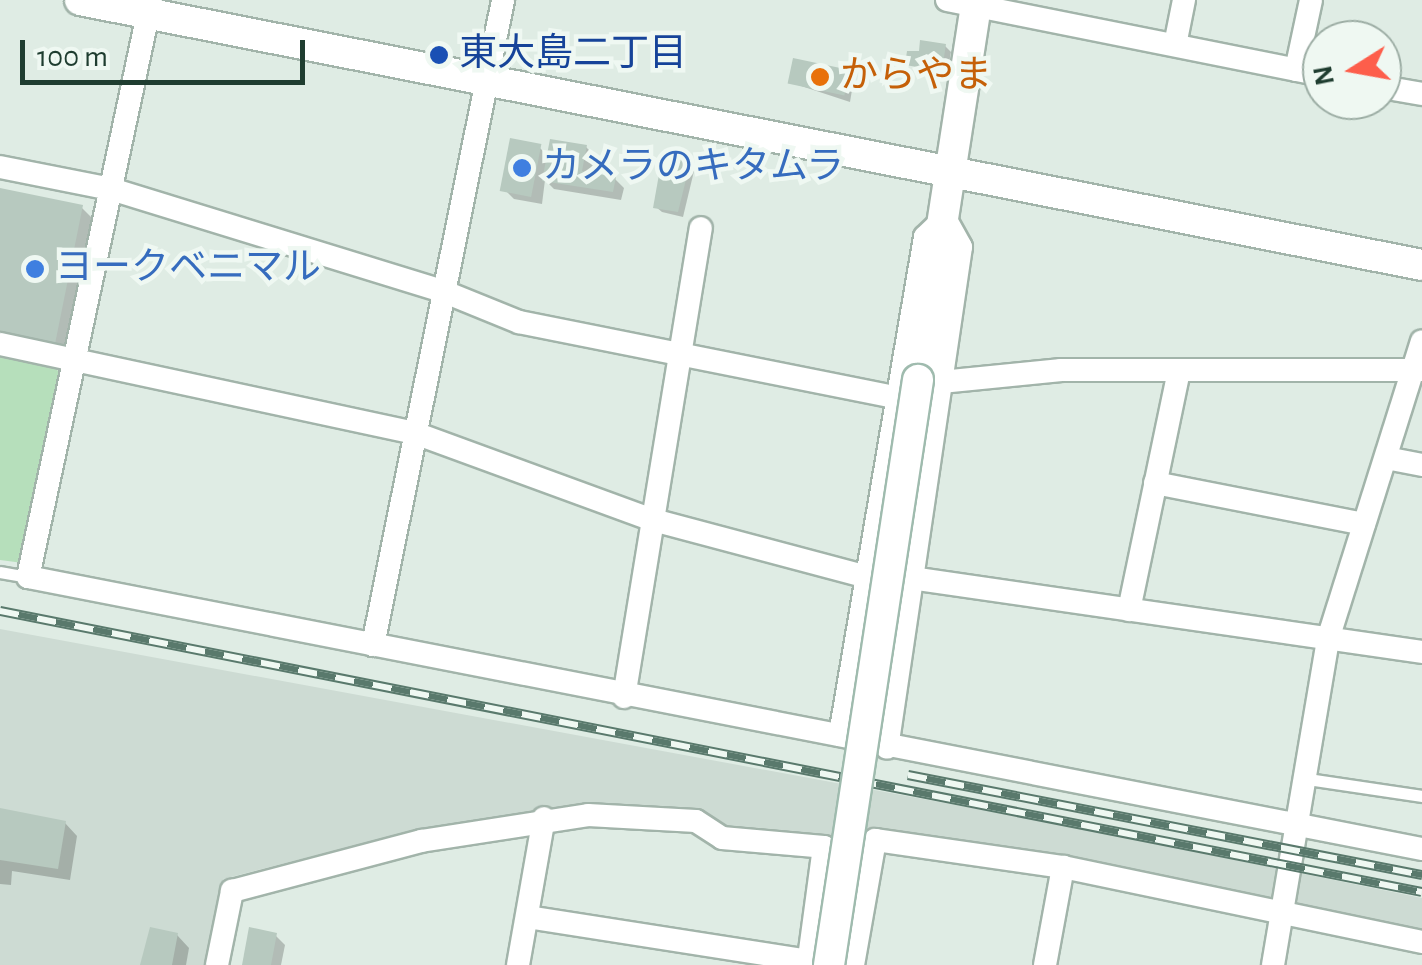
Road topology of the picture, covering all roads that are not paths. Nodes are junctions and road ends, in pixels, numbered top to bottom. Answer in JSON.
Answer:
{"nodes":[{"id":1,"x":80,"y":0,"type":"edge"},
{"id":2,"x":502,"y":0,"type":"edge"},
{"id":3,"x":1184,"y":0,"type":"edge"},
{"id":4,"x":1311,"y":0,"type":"edge"},
{"id":5,"x":967,"y":2,"type":"edge"},
{"id":6,"x":150,"y":6,"type":"edge"},
{"id":7,"x":1175,"y":45,"type":"junction"},
{"id":8,"x":1296,"y":70,"type":"junction"},
{"id":9,"x":1302,"y":71,"type":"edge"},
{"id":10,"x":488,"y":82,"type":"junction"},
{"id":11,"x":0,"y":167,"type":"edge"},
{"id":12,"x":952,"y":174,"type":"junction"},
{"id":13,"x":111,"y":188,"type":"junction"},
{"id":14,"x":701,"y":228,"type":"dead end"},
{"id":15,"x":1422,"y":265,"type":"edge"},
{"id":16,"x":445,"y":292,"type":"junction"},
{"id":17,"x":1422,"y":341,"type":"edge"},
{"id":18,"x":0,"y":344,"type":"edge"},
{"id":19,"x":678,"y":355,"type":"junction"},
{"id":20,"x":74,"y":360,"type":"junction"},
{"id":21,"x":1418,"y":369,"type":"edge"},
{"id":22,"x":1179,"y":371,"type":"junction"},
{"id":23,"x":918,"y":387,"type":"junction"},
{"id":24,"x":415,"y":433,"type":"junction"},
{"id":25,"x":1386,"y":458,"type":"junction"},
{"id":26,"x":1422,"y":464,"type":"edge"},
{"id":27,"x":1155,"y":484,"type":"junction"},
{"id":28,"x":653,"y":520,"type":"junction"},
{"id":29,"x":1364,"y":524,"type":"junction"},
{"id":30,"x":0,"y":572,"type":"edge"},
{"id":31,"x":28,"y":577,"type":"junction"},
{"id":32,"x":867,"y":577,"type":"junction"},
{"id":33,"x":911,"y":578,"type":"junction"},
{"id":34,"x":1129,"y":610,"type":"junction"},
{"id":35,"x":1328,"y":639,"type":"junction"},
{"id":36,"x":373,"y":646,"type":"junction"},
{"id":37,"x":1422,"y":652,"type":"edge"},
{"id":38,"x":624,"y":696,"type":"junction"},
{"id":39,"x":840,"y":736,"type":"junction"},
{"id":40,"x":887,"y":748,"type":"junction"},
{"id":41,"x":1308,"y":779,"type":"junction"},
{"id":42,"x":1422,"y":796,"type":"edge"},
{"id":43,"x":544,"y":818,"type":"junction"},
{"id":44,"x":1302,"y":825,"type":"junction"},
{"id":45,"x":1422,"y":849,"type":"edge"},
{"id":46,"x":1063,"y":867,"type":"junction"},
{"id":47,"x":1282,"y":911,"type":"junction"},
{"id":48,"x":528,"y":917,"type":"junction"},
{"id":49,"x":1422,"y":942,"type":"edge"},
{"id":50,"x":816,"y":964,"type":"edge"},
{"id":51,"x":217,"y":965,"type":"edge"},
{"id":52,"x":518,"y":965,"type":"edge"},
{"id":53,"x":852,"y":965,"type":"edge"},
{"id":54,"x":1045,"y":965,"type":"edge"},
{"id":55,"x":1273,"y":965,"type":"edge"}],
"edges":[{"from":1,"to":6,"type":"street"},
{"from":2,"to":10,"type":"street"},
{"from":3,"to":7,"type":"street"},
{"from":4,"to":8,"type":"street"},
{"from":5,"to":7,"type":"street"},
{"from":5,"to":12,"type":"street"},
{"from":6,"to":10,"type":"street"},
{"from":6,"to":13,"type":"street"},
{"from":7,"to":8,"type":"street"},
{"from":8,"to":9,"type":"street"},
{"from":10,"to":12,"type":"street"},
{"from":10,"to":16,"type":"street"},
{"from":11,"to":13,"type":"street"},
{"from":12,"to":15,"type":"street"},
{"from":12,"to":23,"type":"street"},
{"from":13,"to":16,"type":"street"},
{"from":13,"to":20,"type":"street"},
{"from":14,"to":19,"type":"street"},
{"from":16,"to":19,"type":"street"},
{"from":16,"to":24,"type":"street"},
{"from":17,"to":21,"type":"street"},
{"from":18,"to":20,"type":"street"},
{"from":19,"to":23,"type":"street"},
{"from":19,"to":28,"type":"street"},
{"from":20,"to":24,"type":"street"},
{"from":20,"to":31,"type":"street"},
{"from":21,"to":22,"type":"street"},
{"from":21,"to":25,"type":"street"},
{"from":22,"to":23,"type":"street"},
{"from":22,"to":27,"type":"street"},
{"from":23,"to":32,"type":"street"},
{"from":23,"to":33,"type":"street"},
{"from":23,"to":50,"type":"street","bridge":true},
{"from":24,"to":28,"type":"street"},
{"from":24,"to":36,"type":"street"},
{"from":25,"to":26,"type":"street"},
{"from":25,"to":29,"type":"street"},
{"from":27,"to":29,"type":"street"},
{"from":27,"to":34,"type":"street"},
{"from":28,"to":32,"type":"street"},
{"from":28,"to":38,"type":"street"},
{"from":29,"to":35,"type":"street"},
{"from":30,"to":31,"type":"lane"},
{"from":31,"to":36,"type":"street"},
{"from":32,"to":39,"type":"street"},
{"from":33,"to":34,"type":"street"},
{"from":33,"to":40,"type":"street"},
{"from":34,"to":35,"type":"street"},
{"from":35,"to":37,"type":"street"},
{"from":35,"to":41,"type":"street"},
{"from":36,"to":38,"type":"street"},
{"from":38,"to":39,"type":"street"},
{"from":39,"to":40,"type":"street"},
{"from":40,"to":44,"type":"street"},
{"from":41,"to":42,"type":"lane"},
{"from":41,"to":44,"type":"street"},
{"from":43,"to":48,"type":"street"},
{"from":43,"to":50,"type":"street"},
{"from":43,"to":51,"type":"street"},
{"from":44,"to":45,"type":"street"},
{"from":44,"to":47,"type":"street"},
{"from":46,"to":47,"type":"street"},
{"from":46,"to":53,"type":"street"},
{"from":46,"to":54,"type":"street"},
{"from":47,"to":49,"type":"street"},
{"from":47,"to":55,"type":"street"},
{"from":48,"to":50,"type":"street"},
{"from":48,"to":52,"type":"street"}]}
